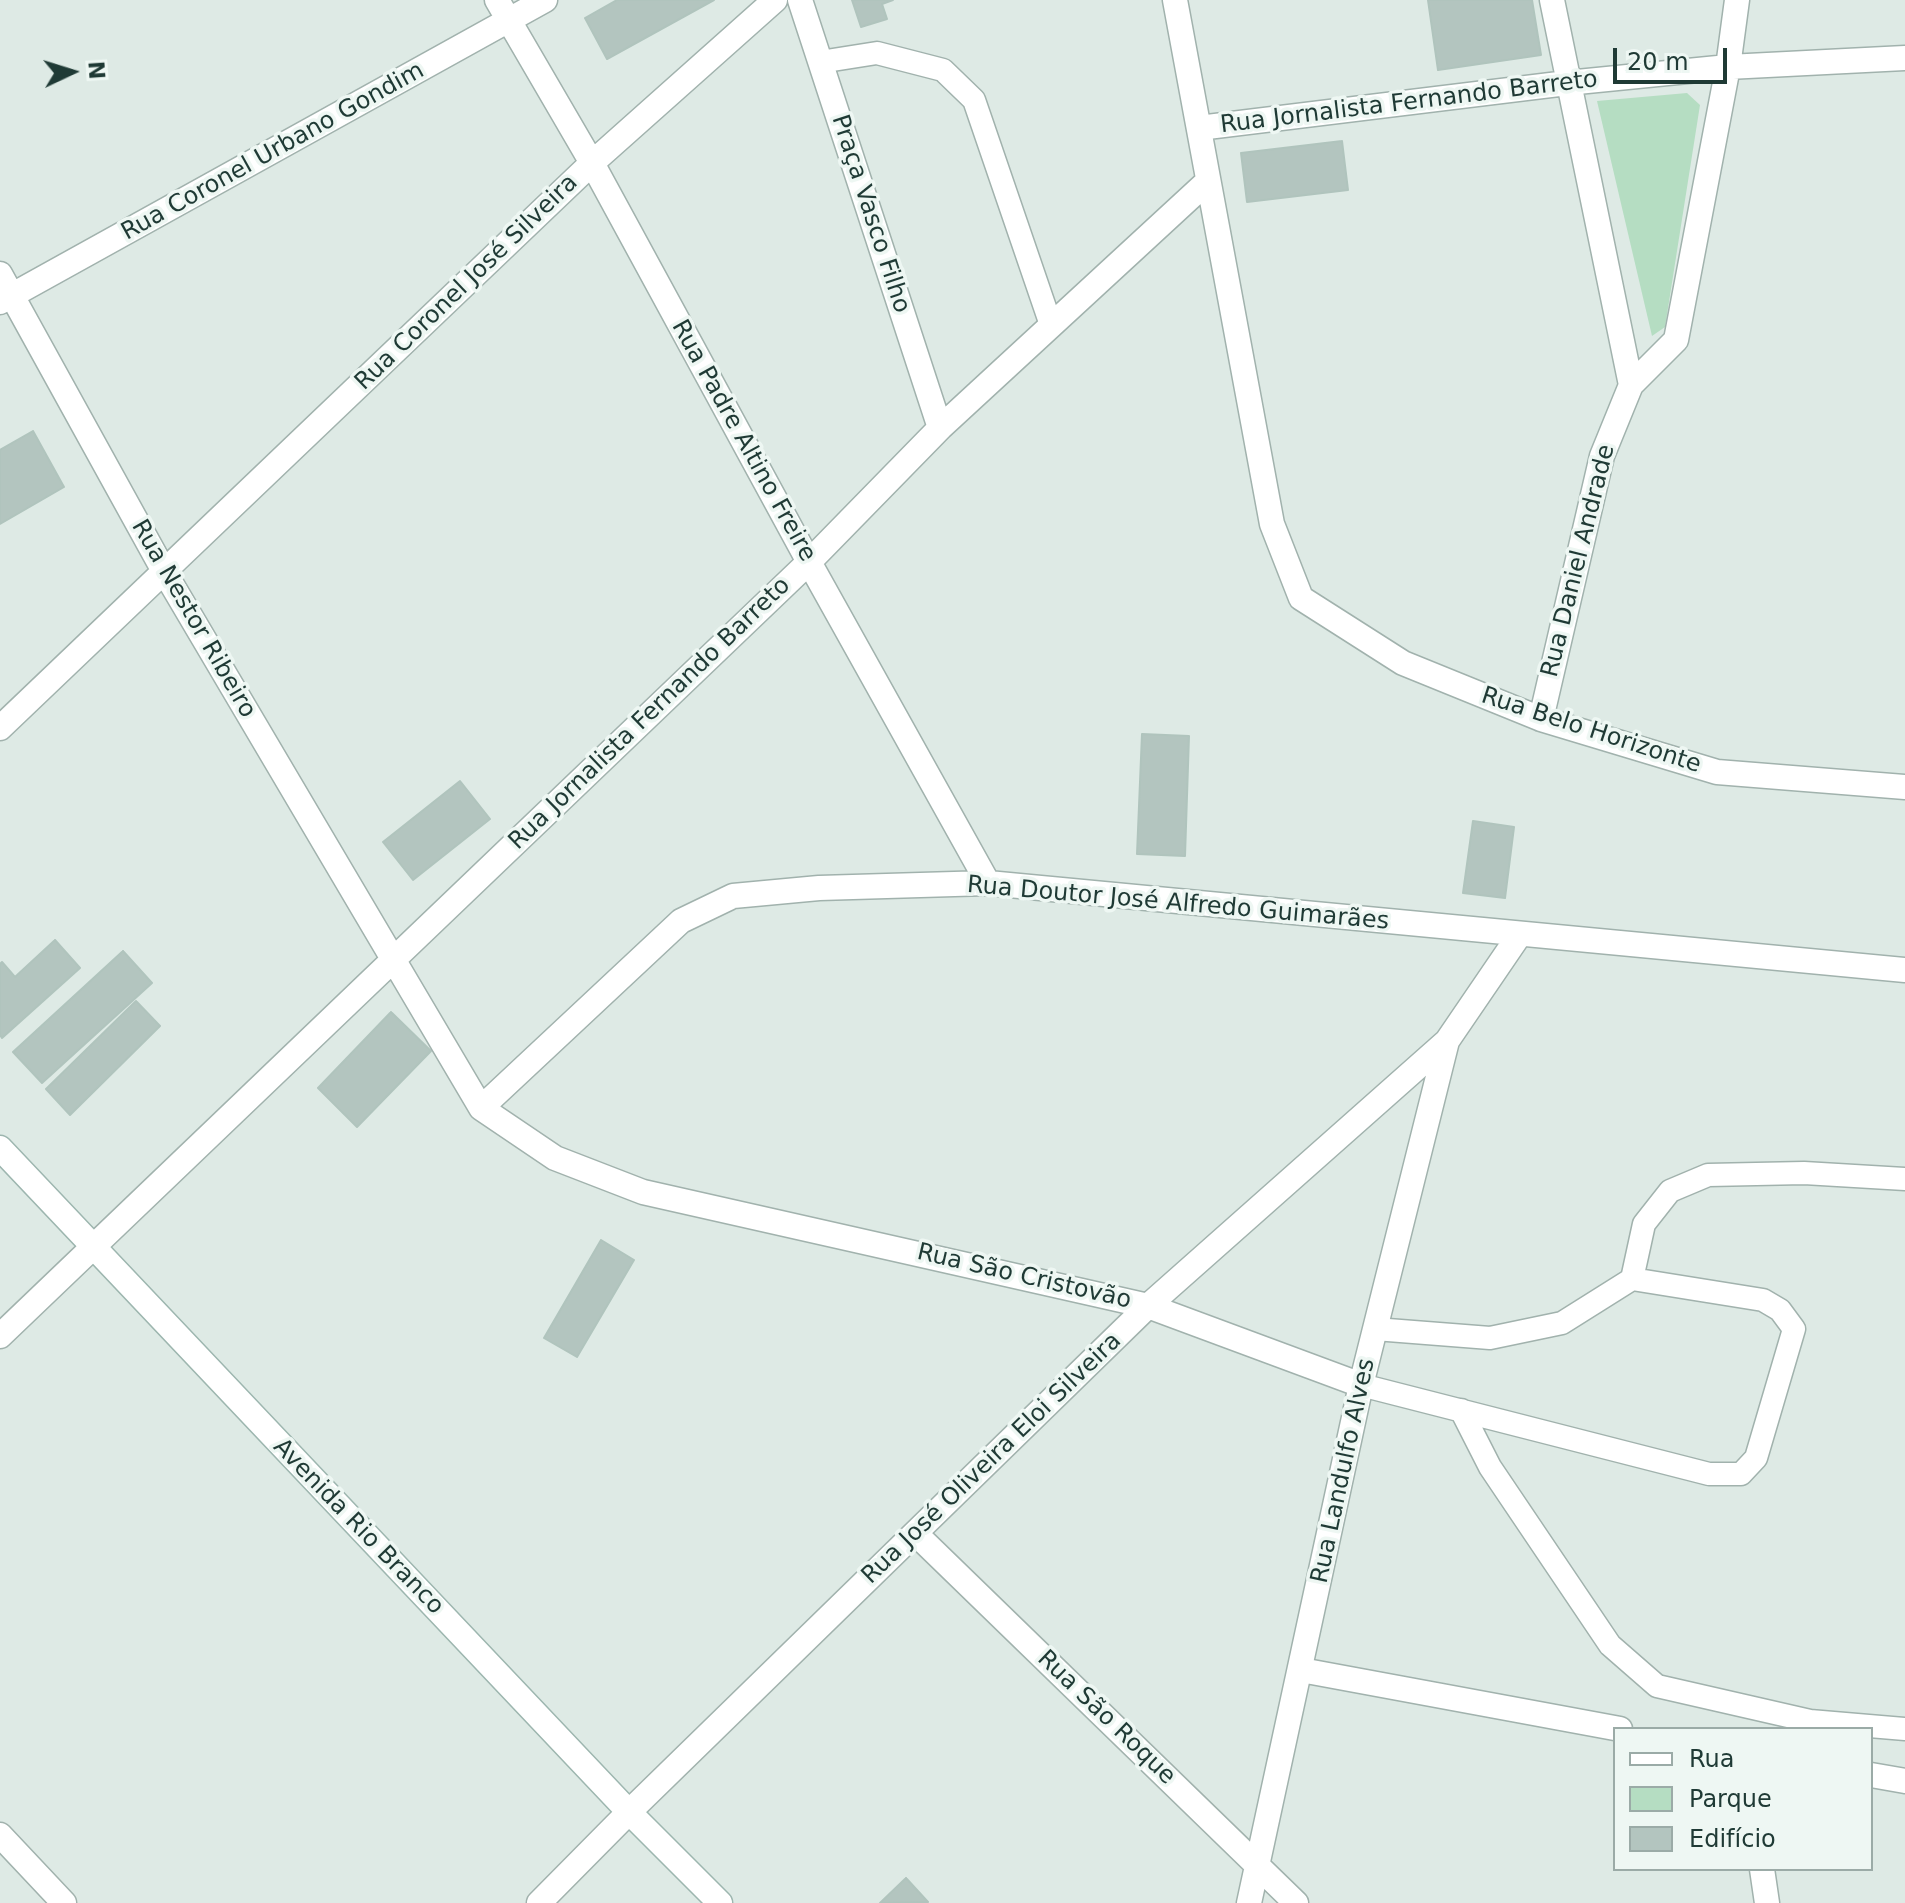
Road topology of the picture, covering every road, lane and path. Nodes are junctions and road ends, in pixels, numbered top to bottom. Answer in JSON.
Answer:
{"nodes":[{"id":1,"x":545,"y":0,"type":"edge"},
{"id":2,"x":775,"y":0,"type":"edge"},
{"id":3,"x":800,"y":0,"type":"edge"},
{"id":4,"x":1175,"y":0,"type":"edge"},
{"id":5,"x":1552,"y":0,"type":"edge"},
{"id":6,"x":1737,"y":0,"type":"edge"},
{"id":7,"x":503,"y":10,"type":"edge"},
{"id":8,"x":1905,"y":58,"type":"edge"},
{"id":9,"x":820,"y":62,"type":"junction"},
{"id":10,"x":1728,"y":67,"type":"junction"},
{"id":11,"x":1567,"y":83,"type":"junction"},
{"id":12,"x":1199,"y":128,"type":"junction"},
{"id":13,"x":592,"y":163,"type":"junction"},
{"id":14,"x":1208,"y":181,"type":"junction"},
{"id":15,"x":4,"y":291,"type":"edge"},
{"id":16,"x":1051,"y":325,"type":"junction"},
{"id":17,"x":1631,"y":385,"type":"junction"},
{"id":18,"x":940,"y":428,"type":"junction"},
{"id":19,"x":809,"y":562,"type":"junction"},
{"id":20,"x":165,"y":573,"type":"junction"},
{"id":21,"x":1541,"y":719,"type":"junction"},
{"id":22,"x":0,"y":728,"type":"edge"},
{"id":23,"x":1905,"y":787,"type":"edge"},
{"id":24,"x":988,"y":883,"type":"junction"},
{"id":25,"x":1520,"y":934,"type":"junction"},
{"id":26,"x":392,"y":961,"type":"junction"},
{"id":27,"x":1905,"y":970,"type":"edge"},
{"id":28,"x":1447,"y":1041,"type":"junction"},
{"id":29,"x":481,"y":1108,"type":"junction"},
{"id":30,"x":0,"y":1148,"type":"edge"},
{"id":31,"x":1905,"y":1179,"type":"edge"},
{"id":32,"x":92,"y":1248,"type":"junction"},
{"id":33,"x":1632,"y":1279,"type":"junction"},
{"id":34,"x":1148,"y":1306,"type":"junction"},
{"id":35,"x":1375,"y":1329,"type":"junction"},
{"id":36,"x":0,"y":1336,"type":"edge"},
{"id":37,"x":1361,"y":1385,"type":"junction"},
{"id":38,"x":1461,"y":1410,"type":"junction"},
{"id":39,"x":916,"y":1534,"type":"junction"},
{"id":40,"x":1301,"y":1670,"type":"junction"},
{"id":41,"x":1613,"y":1728,"type":"edge"},
{"id":42,"x":1905,"y":1729,"type":"edge"},
{"id":43,"x":1873,"y":1775,"type":"edge"},
{"id":44,"x":1905,"y":1781,"type":"edge"},
{"id":45,"x":629,"y":1812,"type":"junction"},
{"id":46,"x":0,"y":1835,"type":"edge"},
{"id":47,"x":1258,"y":1866,"type":"junction"},
{"id":48,"x":1762,"y":1871,"type":"edge"},
{"id":49,"x":64,"y":1903,"type":"edge"},
{"id":50,"x":539,"y":1903,"type":"edge"},
{"id":51,"x":720,"y":1903,"type":"edge"},
{"id":52,"x":1249,"y":1903,"type":"edge"},
{"id":53,"x":1296,"y":1903,"type":"edge"},
{"id":54,"x":1767,"y":1903,"type":"edge"}],
"edges":[{"from":1,"to":7,"type":"street","name":"Rua Coronel Urbano Gondim"},
{"from":2,"to":13,"type":"street","name":"Rua Coronel José Silveira"},
{"from":3,"to":9,"type":"street","name":"Praça Vasco Filho"},
{"from":4,"to":12,"type":"street"},
{"from":5,"to":11,"type":"street"},
{"from":6,"to":10,"type":"street","name":"Rua Daniel Andrade"},
{"from":7,"to":13,"type":"street","name":"Rua Padre Altino Freire"},
{"from":7,"to":15,"type":"street","name":"Rua Coronel Urbano Gondim"},
{"from":8,"to":10,"type":"street","name":"Rua Jornalista Fernando Barreto"},
{"from":9,"to":16,"type":"lane"},
{"from":9,"to":18,"type":"street","name":"Praça Vasco Filho"},
{"from":10,"to":11,"type":"street","name":"Rua Jornalista Fernando Barreto"},
{"from":10,"to":17,"type":"street","name":"Rua Daniel Andrade"},
{"from":11,"to":12,"type":"street","name":"Rua Jornalista Fernando Barreto"},
{"from":11,"to":17,"type":"street"},
{"from":12,"to":14,"type":"street"},
{"from":13,"to":19,"type":"street","name":"Rua Padre Altino Freire"},
{"from":13,"to":20,"type":"street","name":"Rua Coronel José Silveira"},
{"from":14,"to":16,"type":"street","name":"Rua Jornalista Fernando Barreto"},
{"from":14,"to":21,"type":"street","name":"Rua Belo Horizonte"},
{"from":15,"to":20,"type":"street","name":"Rua Nestor Ribeiro"},
{"from":16,"to":18,"type":"street","name":"Rua Jornalista Fernando Barreto"},
{"from":17,"to":21,"type":"street","name":"Rua Daniel Andrade"},
{"from":18,"to":19,"type":"street","name":"Rua Jornalista Fernando Barreto"},
{"from":19,"to":24,"type":"street","name":"Rua Padre Altino Freire"},
{"from":19,"to":26,"type":"street","name":"Rua Jornalista Fernando Barreto"},
{"from":20,"to":22,"type":"street","name":"Rua Coronel José Silveira"},
{"from":20,"to":26,"type":"street","name":"Rua Nestor Ribeiro"},
{"from":21,"to":23,"type":"street","name":"Rua Belo Horizonte"},
{"from":24,"to":25,"type":"street","name":"Rua Doutor José Alfredo Guimarães"},
{"from":24,"to":29,"type":"street","name":"Rua Doutor José Alfredo Guimarães"},
{"from":25,"to":27,"type":"street","name":"Rua Doutor José Alfredo Guimarães"},
{"from":25,"to":28,"type":"street","name":"Rua José Oliveira Eloi Silveira"},
{"from":26,"to":29,"type":"street","name":"Rua São Cristovão"},
{"from":26,"to":32,"type":"street","name":"Rua Jornalista Fernando Barreto"},
{"from":28,"to":34,"type":"street","name":"Rua José Oliveira Eloi Silveira"},
{"from":28,"to":35,"type":"street","name":"Rua Landulfo Alves"},
{"from":29,"to":34,"type":"street","name":"Rua São Cristovão"},
{"from":30,"to":32,"type":"street","name":"Avenida Rio Branco"},
{"from":31,"to":33,"type":"lane"},
{"from":32,"to":36,"type":"street","name":"Rua Jornalista Fernando Barreto"},
{"from":32,"to":45,"type":"street","name":"Avenida Rio Branco"},
{"from":33,"to":35,"type":"lane"},
{"from":33,"to":38,"type":"lane","name":"Rua São Cristovão"},
{"from":34,"to":37,"type":"street","name":"Rua São Cristovão"},
{"from":34,"to":39,"type":"street","name":"Rua José Oliveira Eloi Silveira"},
{"from":35,"to":37,"type":"street","name":"Rua Landulfo Alves"},
{"from":37,"to":38,"type":"lane","name":"Rua São Cristovão"},
{"from":37,"to":40,"type":"street","name":"Rua Landulfo Alves"},
{"from":38,"to":42,"type":"lane"},
{"from":39,"to":45,"type":"street","name":"Rua José Oliveira Eloi Silveira"},
{"from":39,"to":47,"type":"street","name":"Rua São Roque"},
{"from":40,"to":41,"type":"street"},
{"from":40,"to":47,"type":"street","name":"Rua Landulfo Alves"},
{"from":43,"to":44,"type":"street"},
{"from":45,"to":50,"type":"street","name":"Rua José Oliveira Eloi Silveira"},
{"from":45,"to":51,"type":"street","name":"Avenida Rio Branco"},
{"from":46,"to":49,"type":"street"},
{"from":47,"to":52,"type":"street","name":"Rua Landulfo Alves"},
{"from":47,"to":53,"type":"street","name":"Rua São Roque"},
{"from":48,"to":54,"type":"street"}]}
